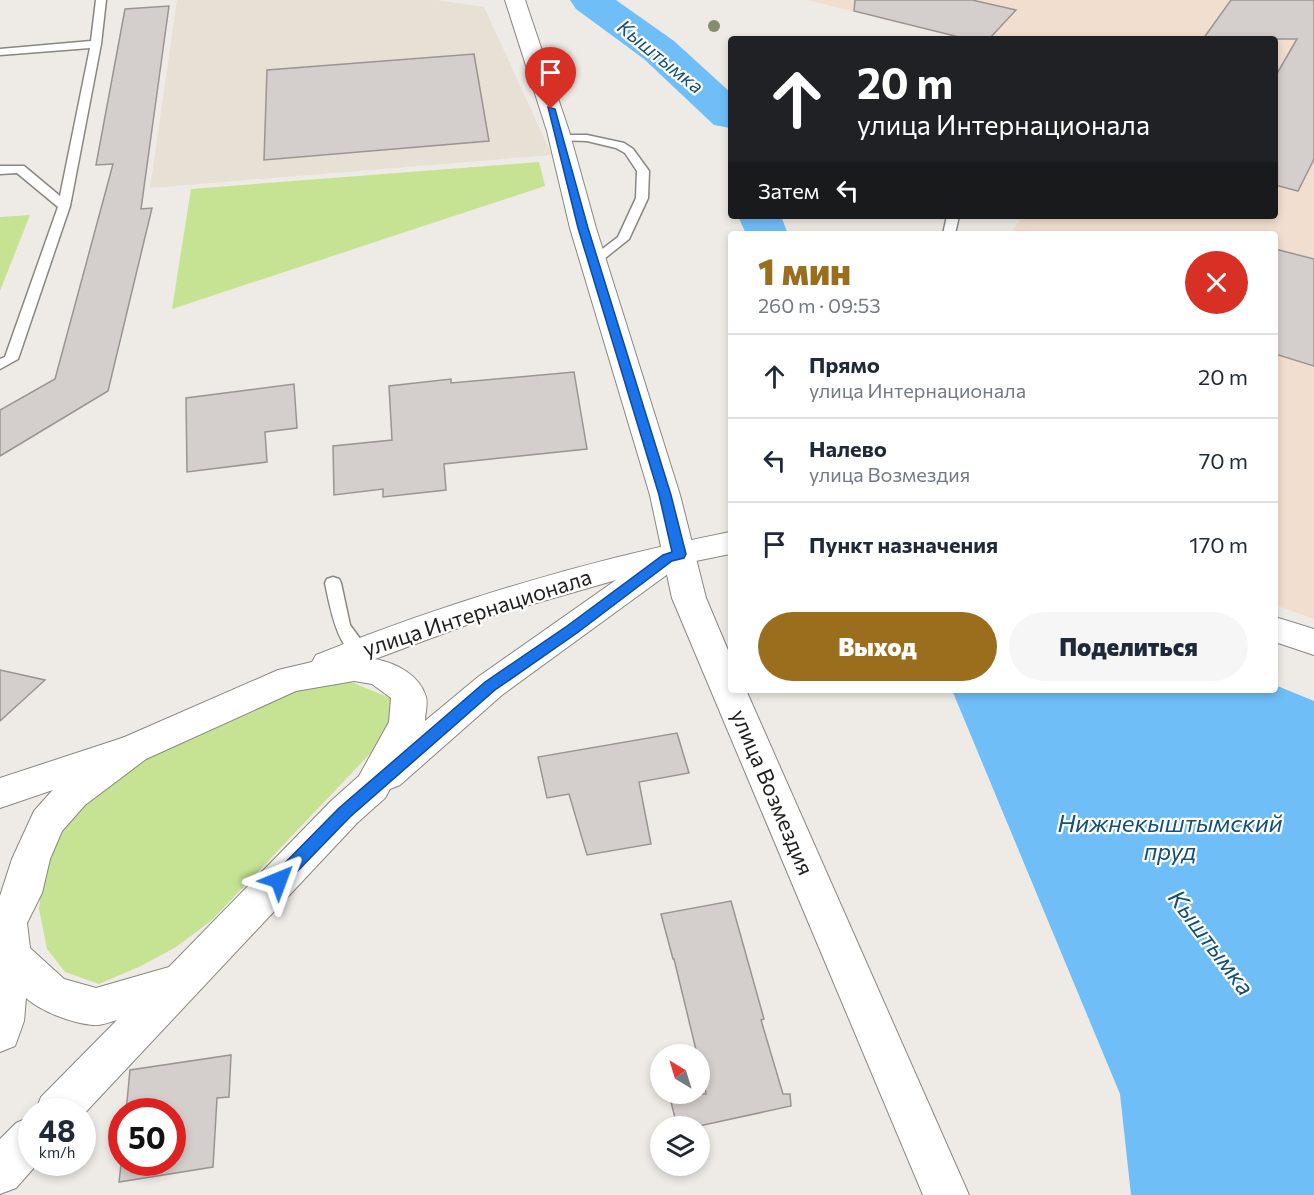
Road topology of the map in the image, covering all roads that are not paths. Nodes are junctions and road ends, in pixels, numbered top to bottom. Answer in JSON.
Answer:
{"nodes":[{"id":1,"x":101,"y":0,"type":"edge"},
{"id":2,"x":515,"y":0,"type":"edge"},
{"id":3,"x":96,"y":44,"type":"junction"},
{"id":4,"x":0,"y":52,"type":"edge"},
{"id":5,"x":560,"y":138,"type":"junction"},
{"id":6,"x":0,"y":170,"type":"edge"},
{"id":7,"x":64,"y":206,"type":"junction"},
{"id":8,"x":594,"y":260,"type":"junction"},
{"id":9,"x":0,"y":365,"type":"edge"},
{"id":10,"x":728,"y":543,"type":"edge"},
{"id":11,"x":673,"y":556,"type":"junction"},
{"id":12,"x":333,"y":584,"type":"dead end"},
{"id":13,"x":1278,"y":629,"type":"edge"},
{"id":14,"x":1314,"y":642,"type":"edge"},
{"id":15,"x":360,"y":651,"type":"junction"},
{"id":16,"x":290,"y":679,"type":"junction"},
{"id":17,"x":728,"y":691,"type":"edge"},
{"id":18,"x":729,"y":693,"type":"edge"},
{"id":19,"x":133,"y":749,"type":"junction"},
{"id":20,"x":372,"y":787,"type":"junction"},
{"id":21,"x":0,"y":793,"type":"edge"},
{"id":22,"x":6,"y":929,"type":"edge"},
{"id":23,"x":180,"y":982,"type":"junction"},
{"id":24,"x":0,"y":1032,"type":"edge"},
{"id":25,"x":70,"y":1098,"type":"edge"},
{"id":26,"x":18,"y":1153,"type":"edge"},
{"id":27,"x":0,"y":1172,"type":"edge"},
{"id":28,"x":946,"y":1195,"type":"edge"}],
"edges":[{"from":1,"to":3,"type":"lane"},
{"from":2,"to":5,"type":"main road","name":"улица Возмездия"},
{"from":3,"to":4,"type":"lane"},
{"from":3,"to":7,"type":"lane"},
{"from":5,"to":8,"type":"main road","name":"улица Возмездия"},
{"from":5,"to":8,"type":"lane"},
{"from":6,"to":7,"type":"lane"},
{"from":7,"to":9,"type":"lane"},
{"from":8,"to":11,"type":"main road","name":"улица Возмездия"},
{"from":10,"to":11,"type":"main road"},
{"from":11,"to":15,"type":"main road","name":"улица Интернационала"},
{"from":11,"to":17,"type":"main road","name":"улица Возмездия"},
{"from":11,"to":20,"type":"main road","name":"улица Интернационала"},
{"from":12,"to":15,"type":"lane"},
{"from":13,"to":14,"type":"main road"},
{"from":15,"to":16,"type":"main road","name":"улица Интернационала"},
{"from":16,"to":19,"type":"main road"},
{"from":16,"to":20,"type":"main road"},
{"from":18,"to":28,"type":"main road","name":"улица Возмездия"},
{"from":19,"to":21,"type":"main road"},
{"from":19,"to":22,"type":"main road"},
{"from":20,"to":23,"type":"main road","name":"улица Интернационала"},
{"from":22,"to":23,"type":"main road"},
{"from":22,"to":24,"type":"main road"},
{"from":23,"to":25,"type":"main road"},
{"from":26,"to":27,"type":"main road"}]}
